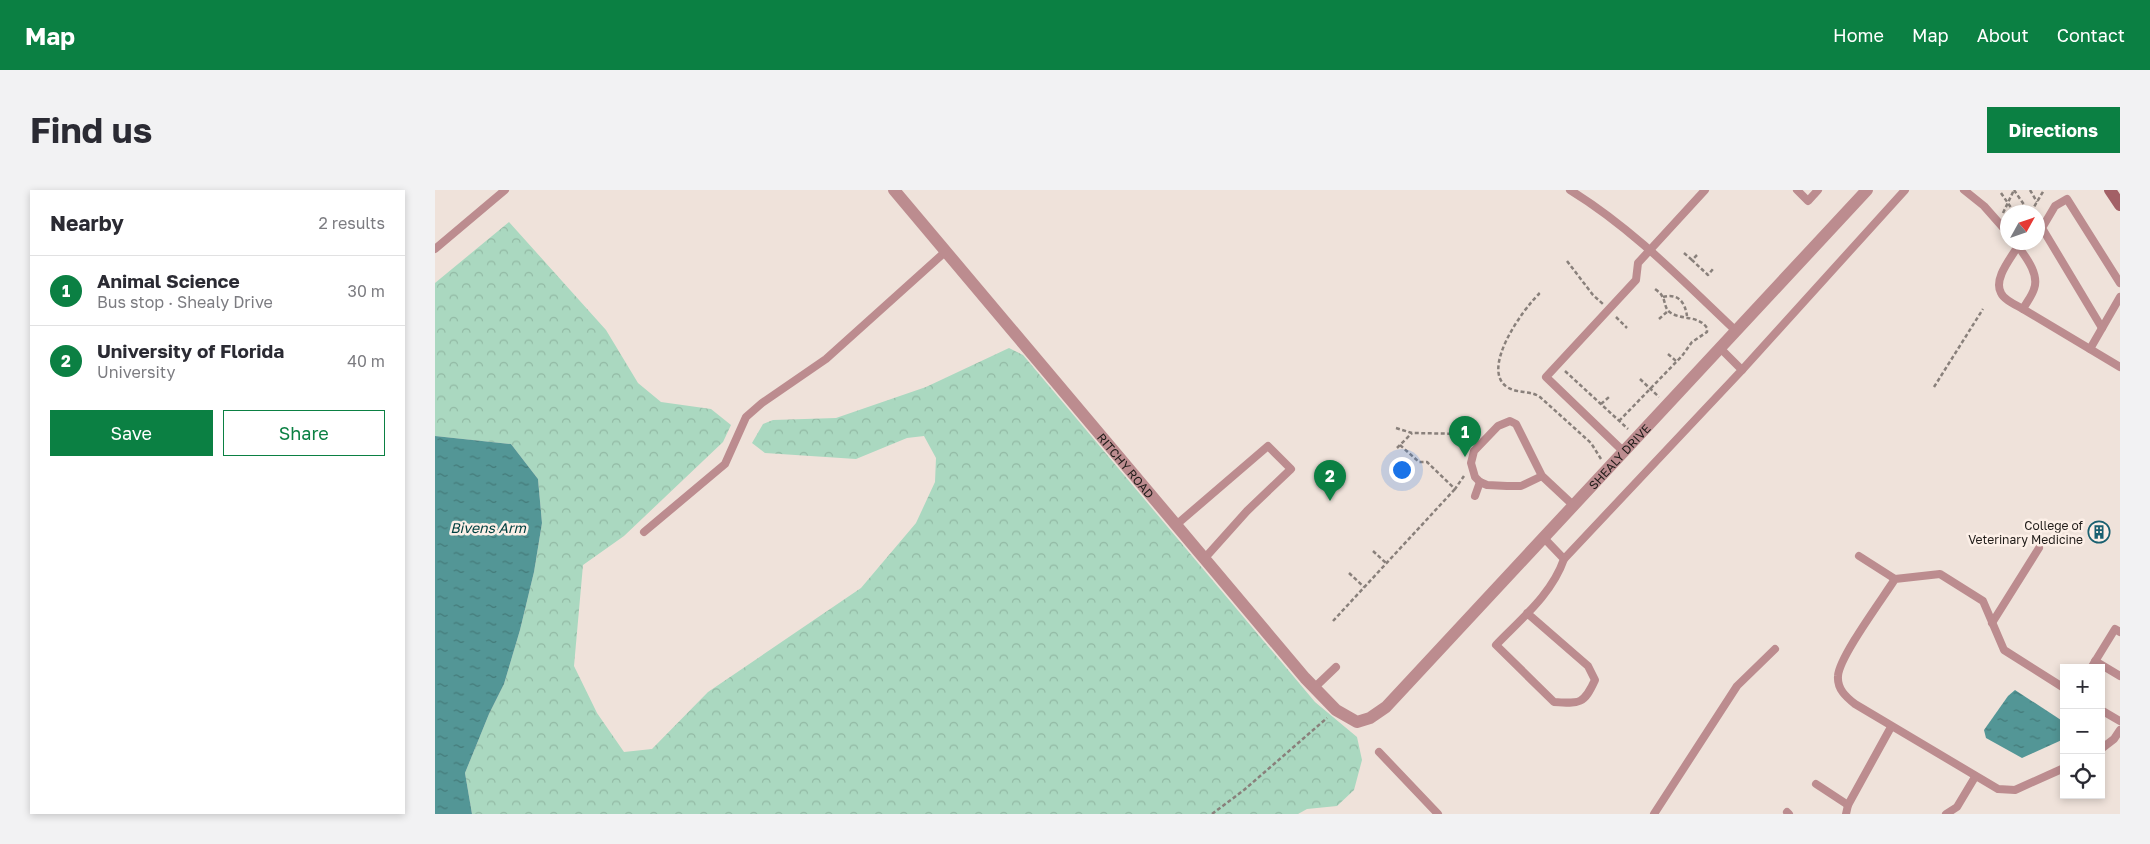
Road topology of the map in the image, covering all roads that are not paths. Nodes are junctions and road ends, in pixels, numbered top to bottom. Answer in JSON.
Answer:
{"nodes":[{"id":1,"x":505,"y":190,"type":"edge"},
{"id":2,"x":894,"y":190,"type":"edge"},
{"id":3,"x":1570,"y":190,"type":"edge"},
{"id":4,"x":1705,"y":190,"type":"edge"},
{"id":5,"x":1797,"y":190,"type":"edge"},
{"id":6,"x":1818,"y":190,"type":"edge"},
{"id":7,"x":1867,"y":190,"type":"edge"},
{"id":8,"x":1905,"y":190,"type":"edge"},
{"id":9,"x":1964,"y":190,"type":"edge"},
{"id":10,"x":2110,"y":190,"type":"edge"},
{"id":11,"x":2120,"y":205,"type":"edge"},
{"id":12,"x":2000,"y":224,"type":"edge"},
{"id":13,"x":435,"y":249,"type":"edge"},
{"id":14,"x":1649,"y":250,"type":"junction"},
{"id":15,"x":2013,"y":250,"type":"edge"},
{"id":16,"x":2020,"y":250,"type":"edge"},
{"id":17,"x":945,"y":252,"type":"junction"},
{"id":18,"x":2120,"y":283,"type":"edge"},
{"id":19,"x":2120,"y":297,"type":"edge"},
{"id":20,"x":2023,"y":310,"type":"junction"},
{"id":21,"x":2102,"y":328,"type":"junction"},
{"id":22,"x":1736,"y":331,"type":"junction"},
{"id":23,"x":1720,"y":348,"type":"junction"},
{"id":24,"x":2090,"y":349,"type":"junction"},
{"id":25,"x":2120,"y":367,"type":"edge"},
{"id":26,"x":1742,"y":370,"type":"junction"},
{"id":27,"x":1623,"y":451,"type":"junction"},
{"id":28,"x":1542,"y":476,"type":"junction"},
{"id":29,"x":1480,"y":482,"type":"junction"},
{"id":30,"x":1475,"y":496,"type":"dead end"},
{"id":31,"x":1573,"y":505,"type":"junction"},
{"id":32,"x":1176,"y":525,"type":"junction"},
{"id":33,"x":644,"y":532,"type":"dead end"},
{"id":34,"x":1543,"y":537,"type":"junction"},
{"id":35,"x":2039,"y":548,"type":"dead end"},
{"id":36,"x":1859,"y":556,"type":"dead end"},
{"id":37,"x":1565,"y":558,"type":"junction"},
{"id":38,"x":1204,"y":559,"type":"junction"},
{"id":39,"x":1895,"y":579,"type":"junction"},
{"id":40,"x":1527,"y":613,"type":"junction"},
{"id":41,"x":1993,"y":624,"type":"junction"},
{"id":42,"x":2120,"y":632,"type":"edge"},
{"id":43,"x":1775,"y":649,"type":"dead end"},
{"id":44,"x":2093,"y":664,"type":"edge"},
{"id":45,"x":1336,"y":667,"type":"dead end"},
{"id":46,"x":2105,"y":669,"type":"edge"},
{"id":47,"x":2120,"y":676,"type":"edge"},
{"id":48,"x":2060,"y":685,"type":"edge"},
{"id":49,"x":1314,"y":688,"type":"junction"},
{"id":50,"x":2105,"y":712,"type":"edge"},
{"id":51,"x":1369,"y":718,"type":"joint"},
{"id":52,"x":2120,"y":721,"type":"edge"},
{"id":53,"x":1891,"y":727,"type":"junction"},
{"id":54,"x":2120,"y":730,"type":"edge"},
{"id":55,"x":2105,"y":746,"type":"edge"},
{"id":56,"x":1379,"y":752,"type":"dead end"},
{"id":57,"x":2060,"y":770,"type":"edge"},
{"id":58,"x":1975,"y":777,"type":"junction"},
{"id":59,"x":1816,"y":784,"type":"dead end"},
{"id":60,"x":1848,"y":805,"type":"junction"},
{"id":61,"x":1438,"y":814,"type":"edge"},
{"id":62,"x":1654,"y":814,"type":"edge"},
{"id":63,"x":1845,"y":814,"type":"edge"},
{"id":64,"x":1946,"y":814,"type":"edge"}],
"edges":[{"from":1,"to":13,"type":"lane"},
{"from":2,"to":17,"type":"street","name":"RITCHY ROAD"},
{"from":3,"to":14,"type":"lane"},
{"from":4,"to":14,"type":"lane"},
{"from":5,"to":6,"type":"lane"},
{"from":7,"to":22,"type":"street","name":"SHEALY DRIVE"},
{"from":8,"to":26,"type":"lane"},
{"from":9,"to":12,"type":"lane"},
{"from":10,"to":11,"type":"main road"},
{"from":14,"to":22,"type":"lane"},
{"from":14,"to":27,"type":"lane"},
{"from":15,"to":20,"type":"lane"},
{"from":16,"to":20,"type":"lane"},
{"from":17,"to":32,"type":"street","name":"RITCHY ROAD"},
{"from":17,"to":33,"type":"lane"},
{"from":18,"to":21,"type":"lane"},
{"from":19,"to":21,"type":"lane"},
{"from":20,"to":24,"type":"lane"},
{"from":21,"to":24,"type":"lane"},
{"from":22,"to":23,"type":"street","name":"SHEALY DRIVE"},
{"from":23,"to":26,"type":"lane"},
{"from":23,"to":27,"type":"street","name":"SHEALY DRIVE"},
{"from":24,"to":25,"type":"lane"},
{"from":26,"to":37,"type":"lane"},
{"from":27,"to":31,"type":"street","name":"SHEALY DRIVE"},
{"from":28,"to":29,"type":"lane"},
{"from":28,"to":29,"type":"lane"},
{"from":28,"to":31,"type":"lane"},
{"from":29,"to":30,"type":"lane"},
{"from":31,"to":34,"type":"street","name":"SHEALY DRIVE"},
{"from":32,"to":38,"type":"street","name":"RITCHY ROAD"},
{"from":32,"to":38,"type":"lane"},
{"from":34,"to":37,"type":"lane"},
{"from":34,"to":51,"type":"street","name":"SHEALY DRIVE"},
{"from":35,"to":41,"type":"lane"},
{"from":36,"to":39,"type":"lane"},
{"from":37,"to":40,"type":"lane"},
{"from":38,"to":49,"type":"street","name":"RITCHY ROAD"},
{"from":39,"to":41,"type":"lane"},
{"from":39,"to":53,"type":"lane"},
{"from":40,"to":40,"type":"lane"},
{"from":41,"to":48,"type":"lane"},
{"from":42,"to":44,"type":"lane"},
{"from":43,"to":62,"type":"lane"},
{"from":45,"to":49,"type":"lane"},
{"from":46,"to":47,"type":"lane"},
{"from":49,"to":51,"type":"street","name":"RITCHY ROAD"},
{"from":50,"to":52,"type":"lane"},
{"from":53,"to":58,"type":"lane"},
{"from":53,"to":60,"type":"lane"},
{"from":54,"to":55,"type":"lane"},
{"from":56,"to":61,"type":"lane"},
{"from":57,"to":58,"type":"lane"},
{"from":58,"to":64,"type":"lane"},
{"from":59,"to":60,"type":"lane"},
{"from":60,"to":63,"type":"lane"}]}
